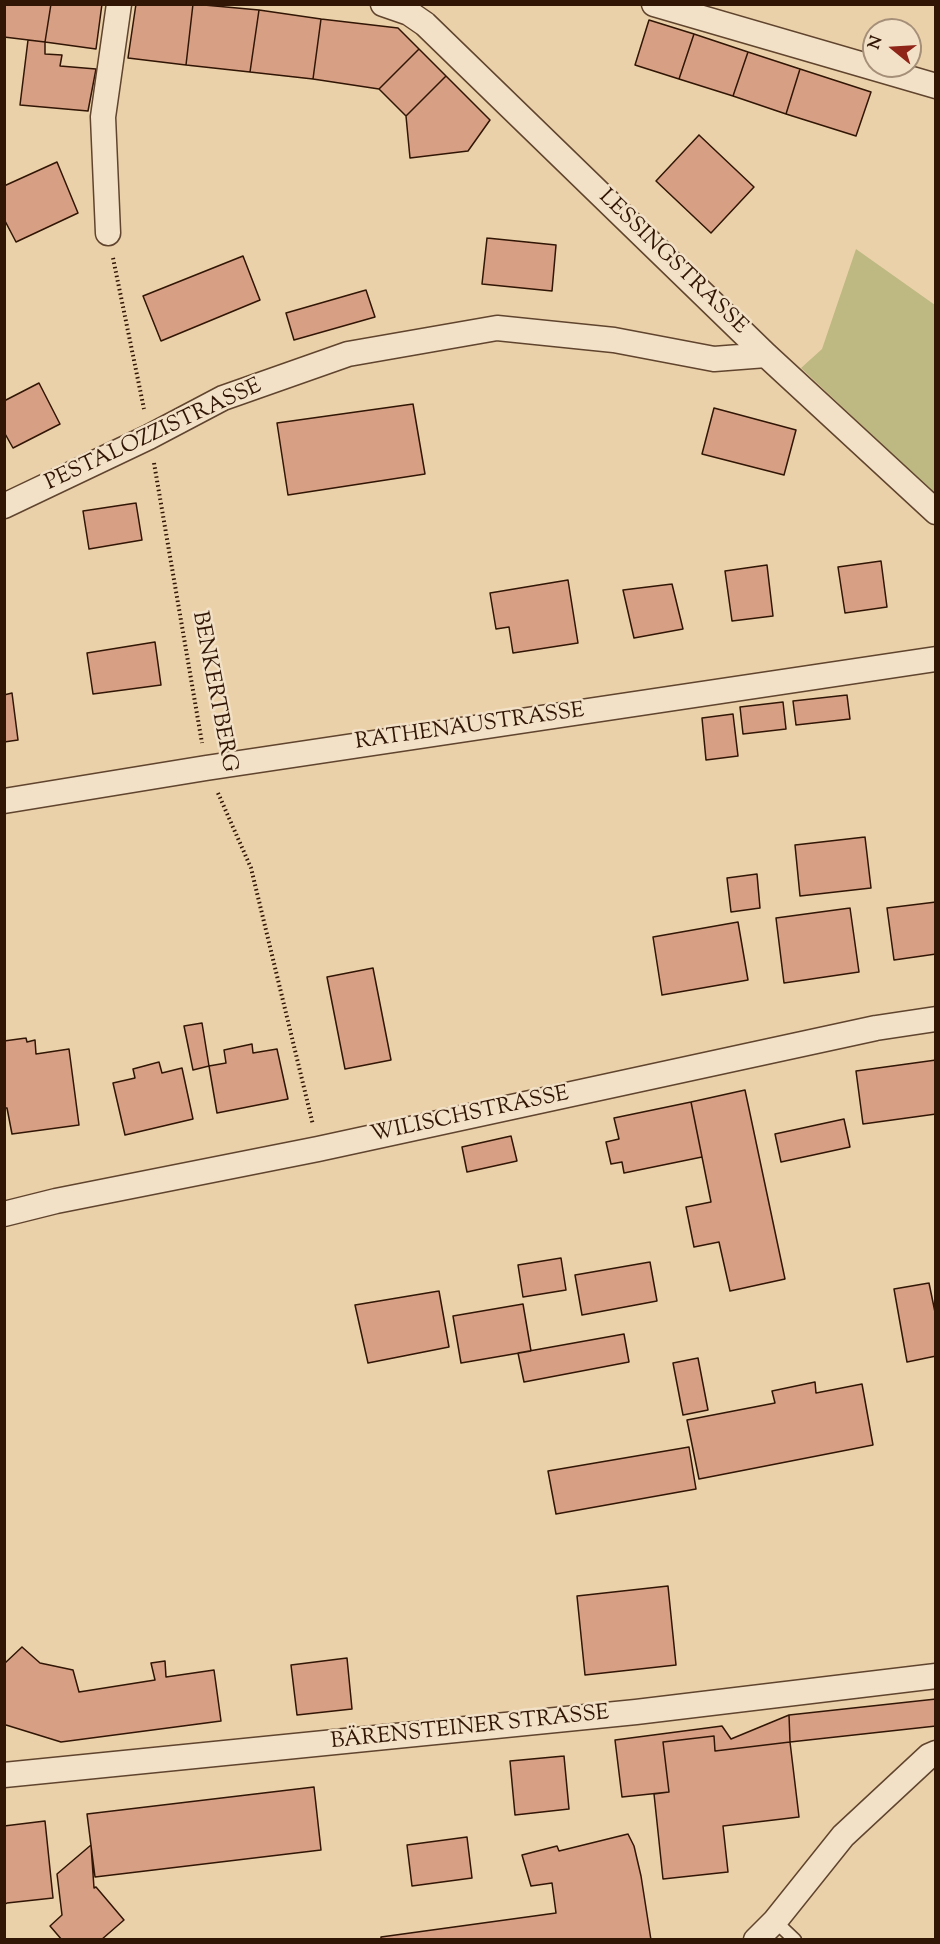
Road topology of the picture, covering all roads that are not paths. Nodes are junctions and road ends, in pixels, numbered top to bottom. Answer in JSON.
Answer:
{"nodes":[{"id":1,"x":119,"y":4,"type":"edge"},
{"id":2,"x":383,"y":4,"type":"edge"},
{"id":3,"x":654,"y":4,"type":"edge"},
{"id":4,"x":412,"y":9,"type":"edge"},
{"id":5,"x":936,"y":86,"type":"edge"},
{"id":6,"x":108,"y":233,"type":"road end"},
{"id":7,"x":766,"y":355,"type":"junction"},
{"id":8,"x":4,"y":506,"type":"edge"},
{"id":9,"x":936,"y":512,"type":"edge"},
{"id":10,"x":936,"y":659,"type":"edge"},
{"id":11,"x":4,"y":801,"type":"edge"},
{"id":12,"x":936,"y":1019,"type":"edge"},
{"id":13,"x":4,"y":1214,"type":"edge"},
{"id":14,"x":936,"y":1676,"type":"edge"},
{"id":15,"x":936,"y":1753,"type":"edge"},
{"id":16,"x":4,"y":1775,"type":"edge"},
{"id":17,"x":775,"y":1921,"type":"junction"},
{"id":18,"x":756,"y":1940,"type":"edge"},
{"id":19,"x":795,"y":1940,"type":"edge"}],
"edges":[{"from":1,"to":6,"type":"street"},
{"from":2,"to":4,"type":"street","name":"LESSINGSTRASSE"},
{"from":3,"to":5,"type":"street"},
{"from":4,"to":7,"type":"street","name":"LESSINGSTRASSE"},
{"from":7,"to":8,"type":"street","name":"PESTALOZZISTRASSE"},
{"from":7,"to":9,"type":"street","name":"LESSINGSTRASSE"},
{"from":10,"to":11,"type":"street","name":"RATHENAUSTRASSE"},
{"from":12,"to":13,"type":"street","name":"WILISCHSTRASSE"},
{"from":14,"to":16,"type":"street","name":"BÄRENSTEINER STRASSE"},
{"from":15,"to":17,"type":"street"},
{"from":17,"to":18,"type":"street"},
{"from":17,"to":19,"type":"lane"}]}
